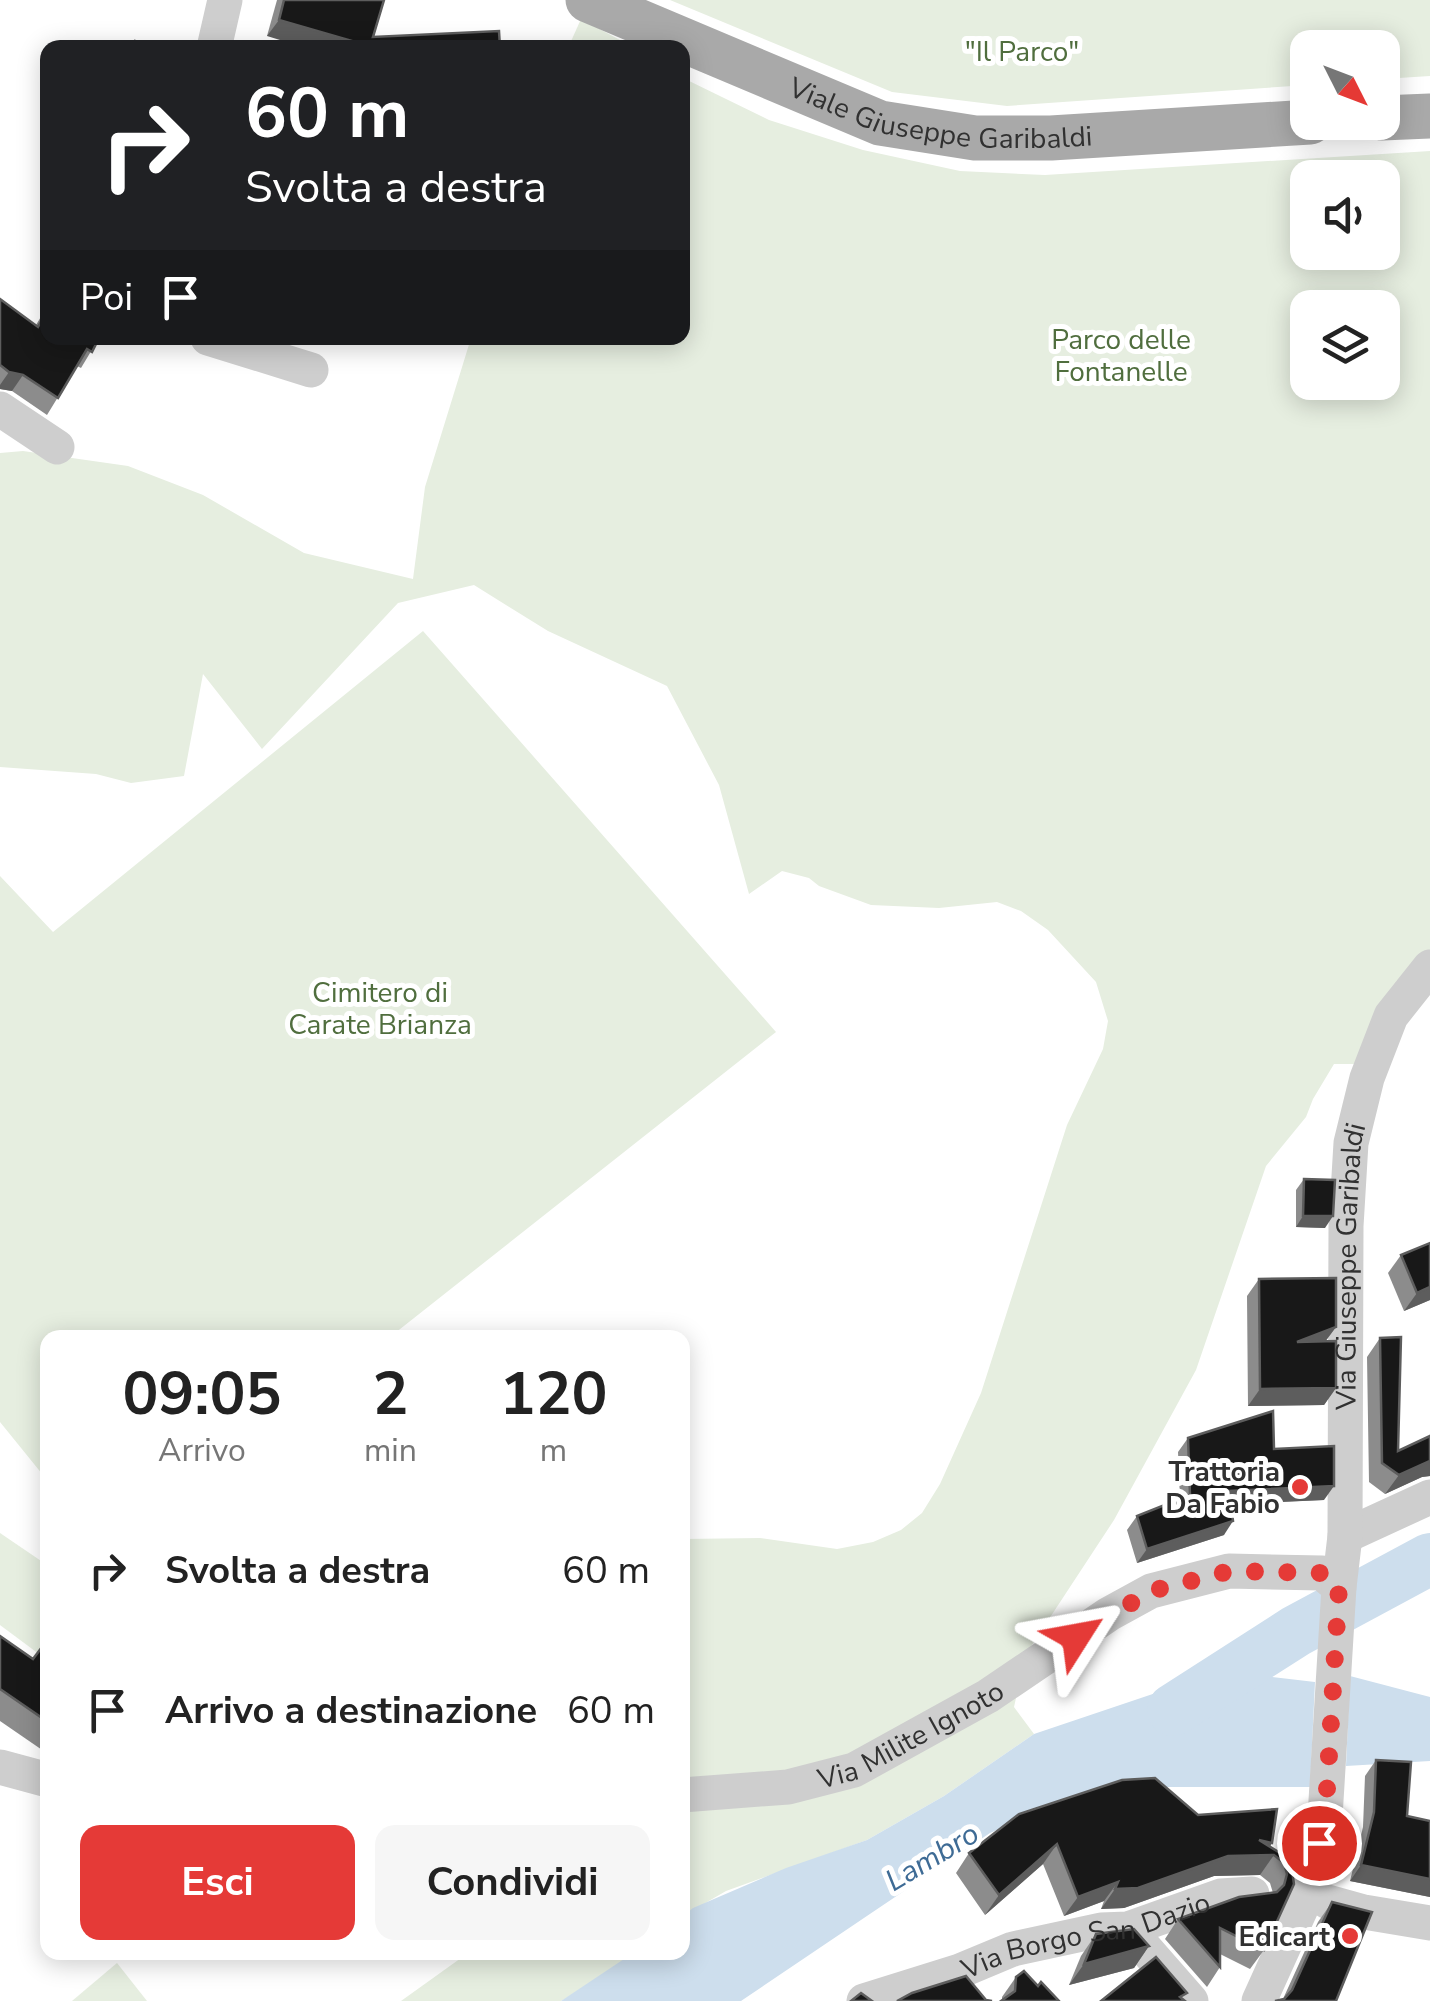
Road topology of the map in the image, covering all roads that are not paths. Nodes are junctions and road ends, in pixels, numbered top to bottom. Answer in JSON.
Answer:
{"nodes":[{"id":1,"x":225,"y":0,"type":"edge"},
{"id":2,"x":588,"y":0,"type":"edge"},
{"id":3,"x":216,"y":40,"type":"edge"},
{"id":4,"x":683,"y":40,"type":"edge"},
{"id":5,"x":690,"y":43,"type":"edge"},
{"id":6,"x":1430,"y":116,"type":"edge"},
{"id":7,"x":1400,"y":117,"type":"edge"},
{"id":8,"x":1290,"y":123,"type":"edge"},
{"id":9,"x":231,"y":345,"type":"edge"},
{"id":10,"x":311,"y":370,"type":"dead end"},
{"id":11,"x":0,"y":409,"type":"edge"},
{"id":12,"x":56,"y":447,"type":"dead end"},
{"id":13,"x":1430,"y":967,"type":"edge"},
{"id":14,"x":1430,"y":1496,"type":"edge"},
{"id":15,"x":1345,"y":1536,"type":"junction"},
{"id":16,"x":1339,"y":1587,"type":"junction"},
{"id":17,"x":0,"y":1768,"type":"edge"},
{"id":18,"x":40,"y":1778,"type":"edge"},
{"id":19,"x":690,"y":1794,"type":"edge"},
{"id":20,"x":1252,"y":1894,"type":"edge"},
{"id":21,"x":1303,"y":1895,"type":"junction"},
{"id":22,"x":1430,"y":1923,"type":"edge"},
{"id":23,"x":1128,"y":1929,"type":"junction"},
{"id":24,"x":960,"y":1971,"type":"junction"},
{"id":25,"x":864,"y":2001,"type":"edge"},
{"id":26,"x":982,"y":2001,"type":"edge"},
{"id":27,"x":1191,"y":2001,"type":"edge"},
{"id":28,"x":1258,"y":2001,"type":"edge"}],
"edges":[{"from":1,"to":3,"type":"street"},
{"from":2,"to":4,"type":"main road","name":"Viale Giuseppe Garibaldi"},
{"from":5,"to":8,"type":"main road","name":"Viale Giuseppe Garibaldi"},
{"from":6,"to":7,"type":"main road"},
{"from":9,"to":10,"type":"street"},
{"from":11,"to":12,"type":"street"},
{"from":13,"to":15,"type":"street","name":"Via Giuseppe Garibaldi"},
{"from":14,"to":15,"type":"street"},
{"from":15,"to":16,"type":"street","name":"Via Giuseppe Garibaldi"},
{"from":16,"to":19,"type":"street","name":"Via Milite Ignoto"},
{"from":16,"to":21,"type":"street","name":"Via Giuseppe Garibaldi"},
{"from":17,"to":18,"type":"street"},
{"from":20,"to":23,"type":"street","name":"Via Borgo San Dazio"},
{"from":21,"to":22,"type":"street"},
{"from":21,"to":28,"type":"street","name":"Via Giuseppe Garibaldi"},
{"from":23,"to":24,"type":"street","name":"Via Borgo San Dazio"},
{"from":23,"to":27,"type":"street"},
{"from":24,"to":25,"type":"street","name":"Via Borgo San Dazio"},
{"from":24,"to":26,"type":"street"}]}
